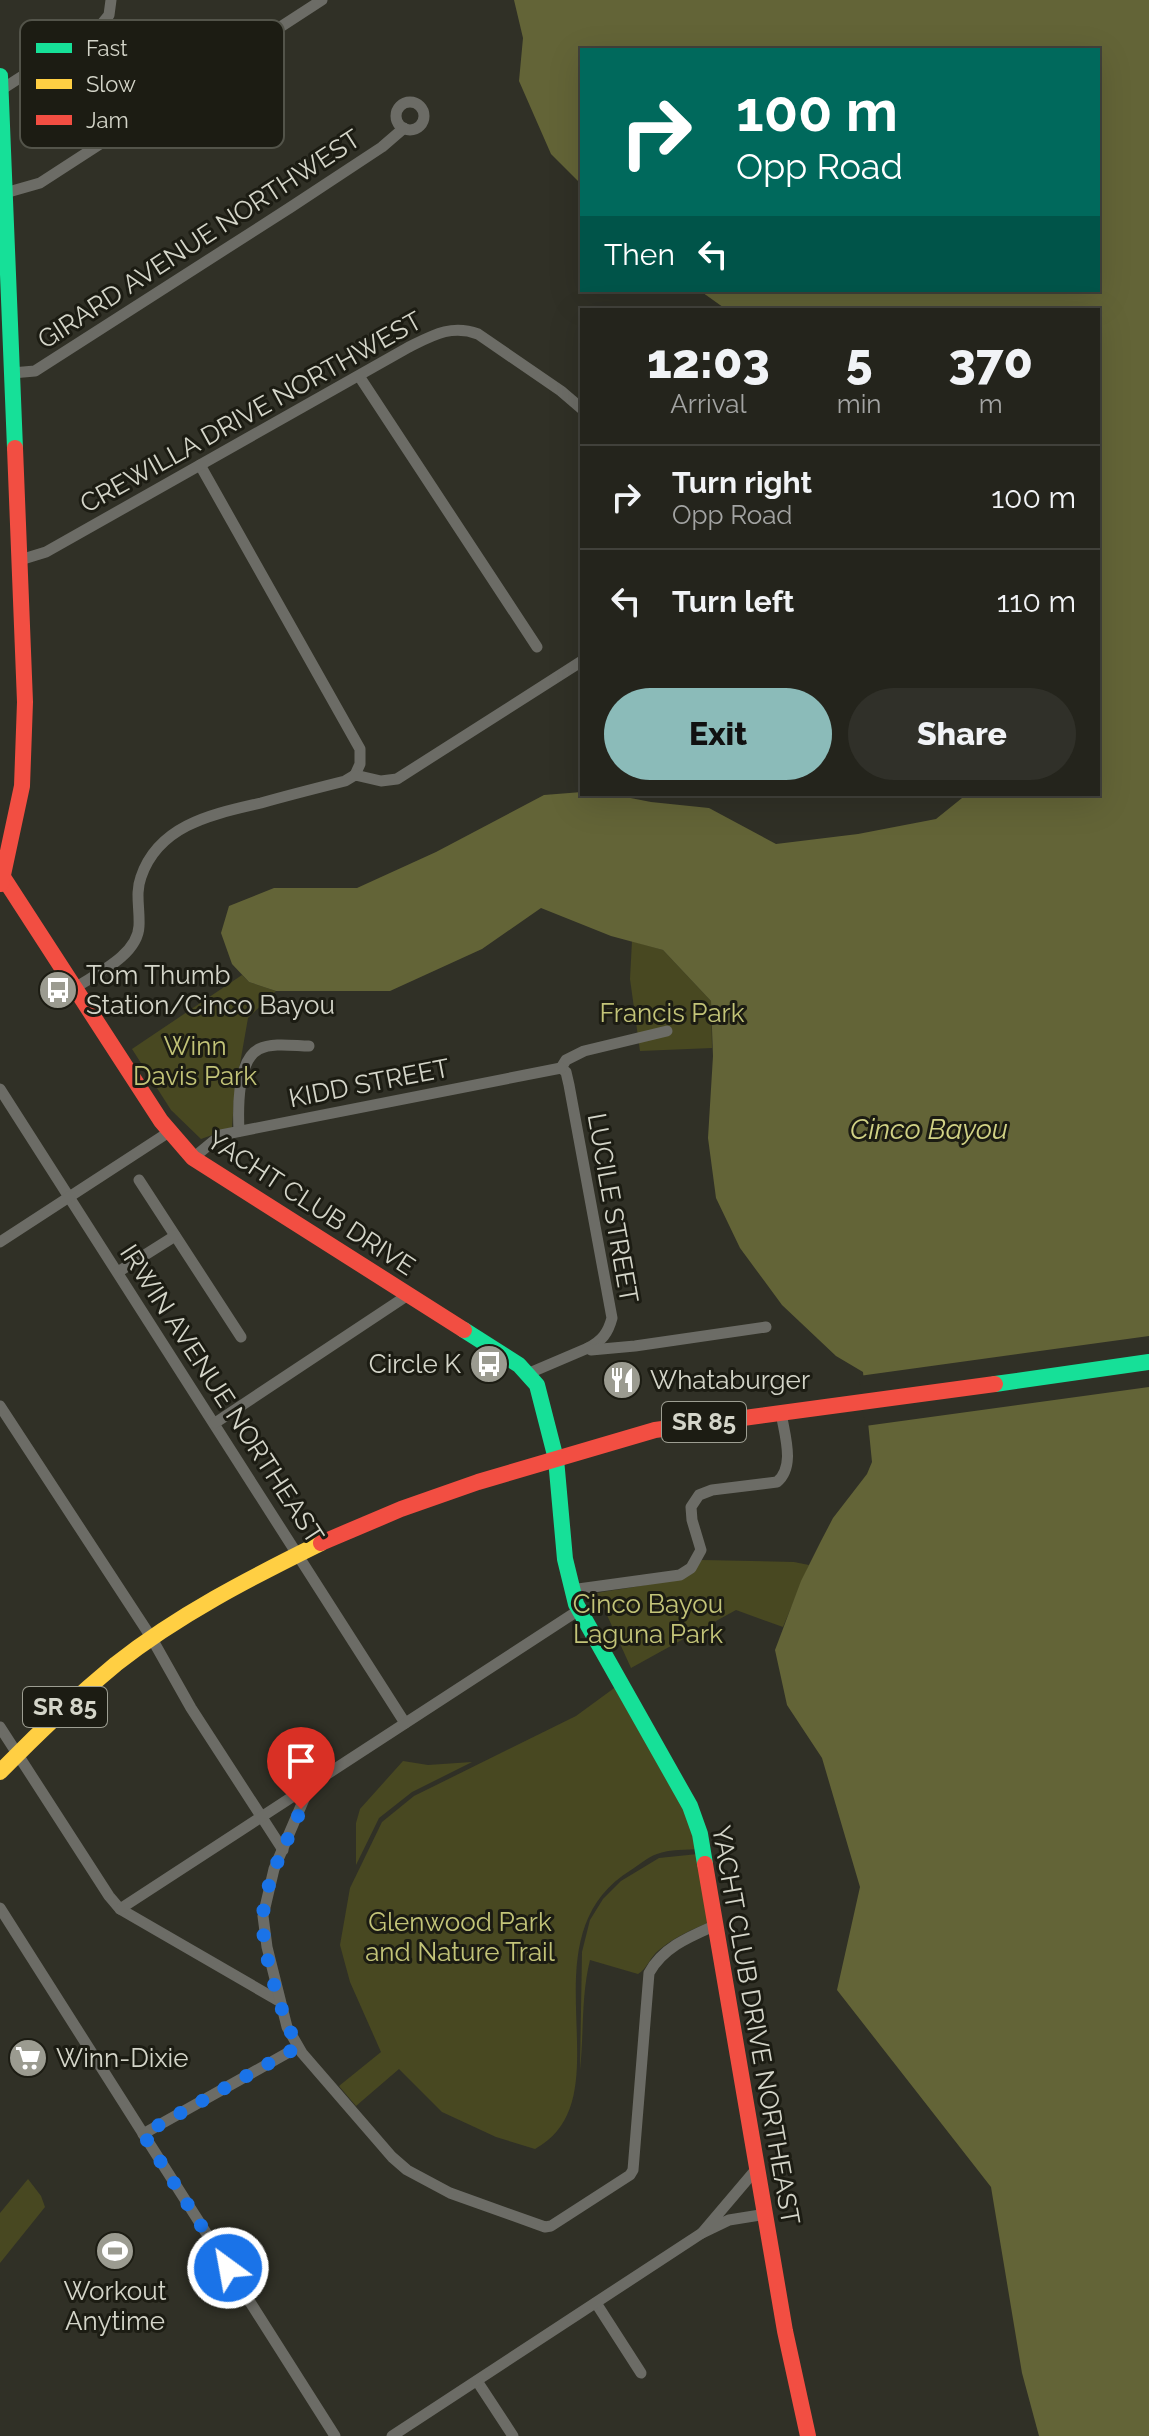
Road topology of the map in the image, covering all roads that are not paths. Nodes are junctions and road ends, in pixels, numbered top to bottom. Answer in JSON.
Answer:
{"nodes":[{"id":1,"x":111,"y":0,"type":"edge"},
{"id":2,"x":322,"y":0,"type":"edge"},
{"id":3,"x":105,"y":20,"type":"edge"},
{"id":4,"x":284,"y":25,"type":"edge"},
{"id":5,"x":0,"y":76,"type":"edge"},
{"id":6,"x":20,"y":78,"type":"edge"},
{"id":7,"x":1,"y":90,"type":"edge"},
{"id":8,"x":404,"y":128,"type":"dead end"},
{"id":9,"x":94,"y":148,"type":"edge"},
{"id":10,"x":5,"y":193,"type":"junction"},
{"id":11,"x":3,"y":226,"type":"edge"},
{"id":12,"x":12,"y":373,"type":"junction"},
{"id":13,"x":359,"y":376,"type":"junction"},
{"id":14,"x":580,"y":407,"type":"edge"},
{"id":15,"x":200,"y":465,"type":"junction"},
{"id":16,"x":20,"y":560,"type":"junction"},
{"id":17,"x":537,"y":647,"type":"dead end"},
{"id":18,"x":580,"y":662,"type":"edge"},
{"id":19,"x":355,"y":775,"type":"junction"},
{"id":20,"x":5,"y":852,"type":"edge"},
{"id":21,"x":2,"y":883,"type":"edge"},
{"id":22,"x":75,"y":988,"type":"junction"},
{"id":23,"x":667,"y":1031,"type":"dead end"},
{"id":24,"x":309,"y":1046,"type":"dead end"},
{"id":25,"x":561,"y":1068,"type":"junction"},
{"id":26,"x":0,"y":1089,"type":"edge"},
{"id":27,"x":239,"y":1131,"type":"junction"},
{"id":28,"x":169,"y":1132,"type":"junction"},
{"id":29,"x":193,"y":1158,"type":"junction"},
{"id":30,"x":139,"y":1180,"type":"dead end"},
{"id":31,"x":70,"y":1197,"type":"junction"},
{"id":32,"x":175,"y":1236,"type":"junction"},
{"id":33,"x":0,"y":1242,"type":"edge"},
{"id":34,"x":118,"y":1272,"type":"junction"},
{"id":35,"x":408,"y":1295,"type":"junction"},
{"id":36,"x":766,"y":1327,"type":"dead end"},
{"id":37,"x":241,"y":1337,"type":"dead end"},
{"id":38,"x":588,"y":1348,"type":"junction"},
{"id":39,"x":1149,"y":1362,"type":"edge"},
{"id":40,"x":527,"y":1374,"type":"junction"},
{"id":41,"x":0,"y":1406,"type":"edge"},
{"id":42,"x":781,"y":1412,"type":"junction"},
{"id":43,"x":215,"y":1423,"type":"junction"},
{"id":44,"x":556,"y":1459,"type":"junction"},
{"id":45,"x":297,"y":1552,"type":"junction"},
{"id":46,"x":571,"y":1590,"type":"junction"},
{"id":47,"x":579,"y":1610,"type":"junction"},
{"id":48,"x":151,"y":1637,"type":"junction"},
{"id":49,"x":405,"y":1723,"type":"junction"},
{"id":50,"x":0,"y":1727,"type":"edge"},
{"id":51,"x":17,"y":1753,"type":"junction"},
{"id":52,"x":0,"y":1772,"type":"edge"},
{"id":53,"x":310,"y":1785,"type":"junction"},
{"id":54,"x":261,"y":1817,"type":"junction"},
{"id":55,"x":283,"y":1850,"type":"junction"},
{"id":56,"x":0,"y":1908,"type":"edge"},
{"id":57,"x":120,"y":1909,"type":"junction"},
{"id":58,"x":716,"y":1925,"type":"junction"},
{"id":59,"x":279,"y":2001,"type":"junction"},
{"id":60,"x":298,"y":2047,"type":"junction"},
{"id":61,"x":143,"y":2134,"type":"junction"},
{"id":62,"x":758,"y":2167,"type":"junction"},
{"id":63,"x":766,"y":2214,"type":"junction"},
{"id":64,"x":702,"y":2233,"type":"junction"},
{"id":65,"x":596,"y":2303,"type":"junction"},
{"id":66,"x":641,"y":2373,"type":"dead end"},
{"id":67,"x":477,"y":2381,"type":"junction"},
{"id":68,"x":335,"y":2436,"type":"edge"},
{"id":69,"x":392,"y":2436,"type":"edge"},
{"id":70,"x":513,"y":2436,"type":"edge"},
{"id":71,"x":808,"y":2436,"type":"edge"}],
"edges":[{"from":1,"to":3,"type":"street"},
{"from":2,"to":4,"type":"street"},
{"from":5,"to":7,"type":"main road"},
{"from":6,"to":7,"type":"street"},
{"from":7,"to":10,"type":"main road"},
{"from":8,"to":12,"type":"street","name":"GIRARD AVENUE NORTHWEST"},
{"from":9,"to":10,"type":"street"},
{"from":10,"to":11,"type":"main road"},
{"from":11,"to":12,"type":"main road"},
{"from":12,"to":16,"type":"main road"},
{"from":13,"to":14,"type":"street","name":"CREWILLA DRIVE NORTHWEST"},
{"from":13,"to":15,"type":"street","name":"CREWILLA DRIVE NORTHWEST"},
{"from":13,"to":17,"type":"street"},
{"from":15,"to":16,"type":"street","name":"CREWILLA DRIVE NORTHWEST"},
{"from":15,"to":19,"type":"street"},
{"from":16,"to":20,"type":"main road"},
{"from":18,"to":19,"type":"street"},
{"from":19,"to":22,"type":"street"},
{"from":20,"to":21,"type":"main road"},
{"from":21,"to":22,"type":"main road","name":"YACHT CLUB DRIVE"},
{"from":22,"to":28,"type":"main road","name":"YACHT CLUB DRIVE"},
{"from":23,"to":25,"type":"street","name":"KIDD STREET"},
{"from":24,"to":27,"type":"street"},
{"from":25,"to":27,"type":"street","name":"KIDD STREET"},
{"from":25,"to":38,"type":"street","name":"LUCILE STREET"},
{"from":26,"to":31,"type":"street","name":"IRWIN AVENUE NORTHEAST"},
{"from":27,"to":29,"type":"street","name":"KIDD STREET"},
{"from":28,"to":29,"type":"main road","name":"YACHT CLUB DRIVE"},
{"from":28,"to":31,"type":"street"},
{"from":29,"to":35,"type":"main road","name":"YACHT CLUB DRIVE"},
{"from":30,"to":32,"type":"street"},
{"from":31,"to":33,"type":"street"},
{"from":31,"to":34,"type":"street","name":"IRWIN AVENUE NORTHEAST"},
{"from":32,"to":34,"type":"street"},
{"from":32,"to":37,"type":"street"},
{"from":34,"to":43,"type":"street","name":"IRWIN AVENUE NORTHEAST"},
{"from":35,"to":40,"type":"main road","name":"YACHT CLUB DRIVE"},
{"from":35,"to":43,"type":"street"},
{"from":36,"to":38,"type":"street"},
{"from":38,"to":40,"type":"street"},
{"from":39,"to":42,"type":"main road","number":"SR 85"},
{"from":40,"to":44,"type":"main road","name":"YACHT CLUB DRIVE"},
{"from":41,"to":48,"type":"street"},
{"from":42,"to":44,"type":"main road","number":"SR 85"},
{"from":42,"to":46,"type":"street"},
{"from":43,"to":45,"type":"street","name":"IRWIN AVENUE NORTHEAST"},
{"from":44,"to":45,"type":"main road","number":"SR 85"},
{"from":44,"to":46,"type":"main road","name":"YACHT CLUB DRIVE NORTHEAST"},
{"from":45,"to":48,"type":"main road","number":"SR 85"},
{"from":45,"to":49,"type":"street","name":"IRWIN AVENUE NORTHEAST"},
{"from":46,"to":47,"type":"main road","name":"YACHT CLUB DRIVE NORTHEAST"},
{"from":47,"to":49,"type":"street"},
{"from":47,"to":58,"type":"main road","name":"YACHT CLUB DRIVE NORTHEAST"},
{"from":48,"to":51,"type":"main road","number":"SR 85"},
{"from":48,"to":54,"type":"street"},
{"from":49,"to":53,"type":"street"},
{"from":50,"to":51,"type":"street"},
{"from":51,"to":52,"type":"main road","number":"SR 85"},
{"from":51,"to":57,"type":"street"},
{"from":53,"to":54,"type":"street"},
{"from":53,"to":55,"type":"street"},
{"from":54,"to":55,"type":"street"},
{"from":54,"to":57,"type":"street"},
{"from":55,"to":59,"type":"street"},
{"from":56,"to":61,"type":"street"},
{"from":57,"to":59,"type":"street"},
{"from":58,"to":60,"type":"street"},
{"from":58,"to":62,"type":"main road","name":"YACHT CLUB DRIVE NORTHEAST"},
{"from":59,"to":60,"type":"street"},
{"from":60,"to":61,"type":"street"},
{"from":61,"to":68,"type":"street"},
{"from":62,"to":63,"type":"main road","name":"YACHT CLUB DRIVE NORTHEAST"},
{"from":62,"to":64,"type":"street"},
{"from":63,"to":64,"type":"street"},
{"from":63,"to":71,"type":"main road","name":"YACHT CLUB DRIVE NORTHEAST"},
{"from":64,"to":65,"type":"street"},
{"from":65,"to":66,"type":"street"},
{"from":65,"to":67,"type":"street"},
{"from":67,"to":69,"type":"street"},
{"from":67,"to":70,"type":"street"}]}
